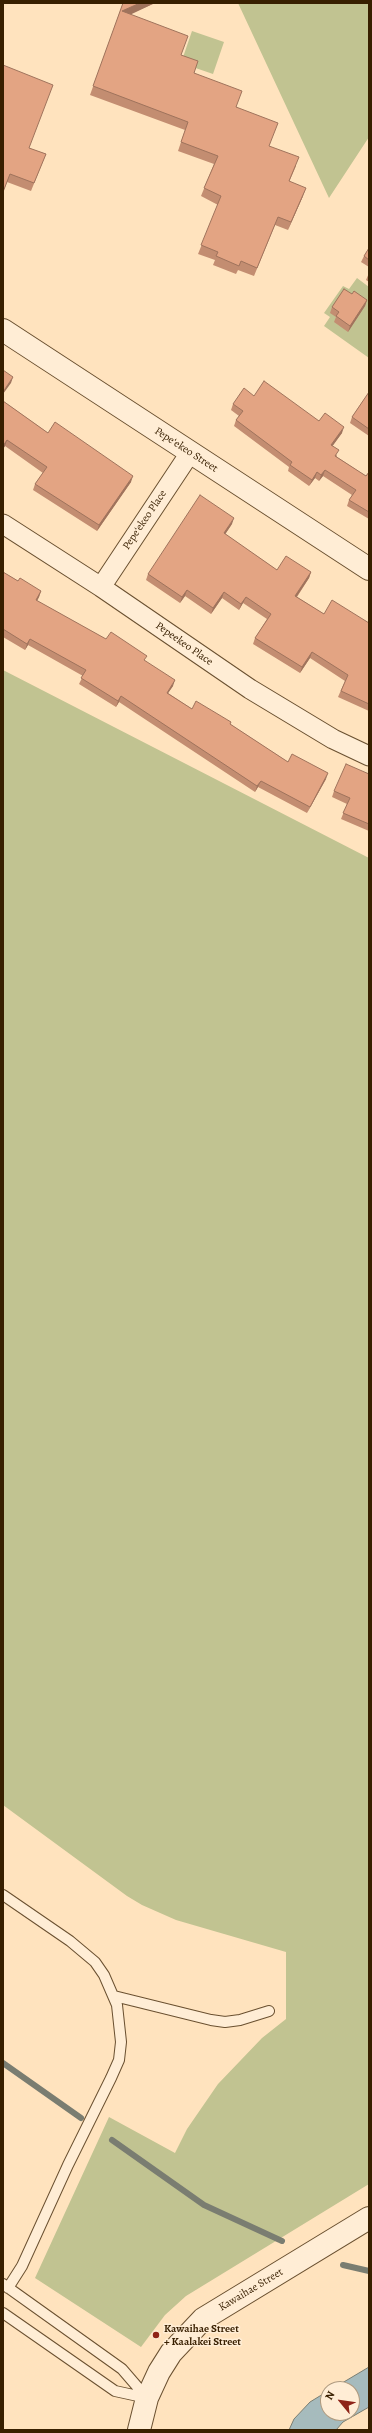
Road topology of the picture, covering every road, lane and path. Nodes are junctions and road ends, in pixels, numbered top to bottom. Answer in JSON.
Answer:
{"nodes":[{"id":1,"x":3,"y":330,"type":"edge"},
{"id":2,"x":190,"y":453,"type":"junction"},
{"id":3,"x":3,"y":524,"type":"edge"},
{"id":4,"x":369,"y":569,"type":"edge"},
{"id":5,"x":101,"y":587,"type":"junction"},
{"id":6,"x":369,"y":756,"type":"edge"},
{"id":7,"x":3,"y":1896,"type":"edge"},
{"id":8,"x":114,"y":1996,"type":"junction"},
{"id":9,"x":269,"y":2011,"type":"dead end"},
{"id":10,"x":369,"y":2218,"type":"edge"},
{"id":11,"x":6,"y":2286,"type":"edge"},
{"id":12,"x":3,"y":2313,"type":"edge"},
{"id":13,"x":147,"y":2398,"type":"junction"},
{"id":14,"x":139,"y":2430,"type":"edge"}],
"edges":[{"from":1,"to":2,"type":"street","name":"Pepeʻekeo Street"},
{"from":2,"to":4,"type":"street","name":"Pepeʻekeo Street"},
{"from":2,"to":5,"type":"street","name":"Pepeʻekeo Place"},
{"from":3,"to":5,"type":"street","name":"Pepeekeo Place"},
{"from":5,"to":6,"type":"street","name":"Pepeekeo Place"},
{"from":7,"to":8,"type":"lane"},
{"from":8,"to":9,"type":"lane"},
{"from":8,"to":11,"type":"lane"},
{"from":10,"to":13,"type":"street","name":"Kawaihae Street"},
{"from":11,"to":13,"type":"lane"},
{"from":12,"to":13,"type":"lane"},
{"from":13,"to":14,"type":"street","name":"Kawaihae Street"}]}
